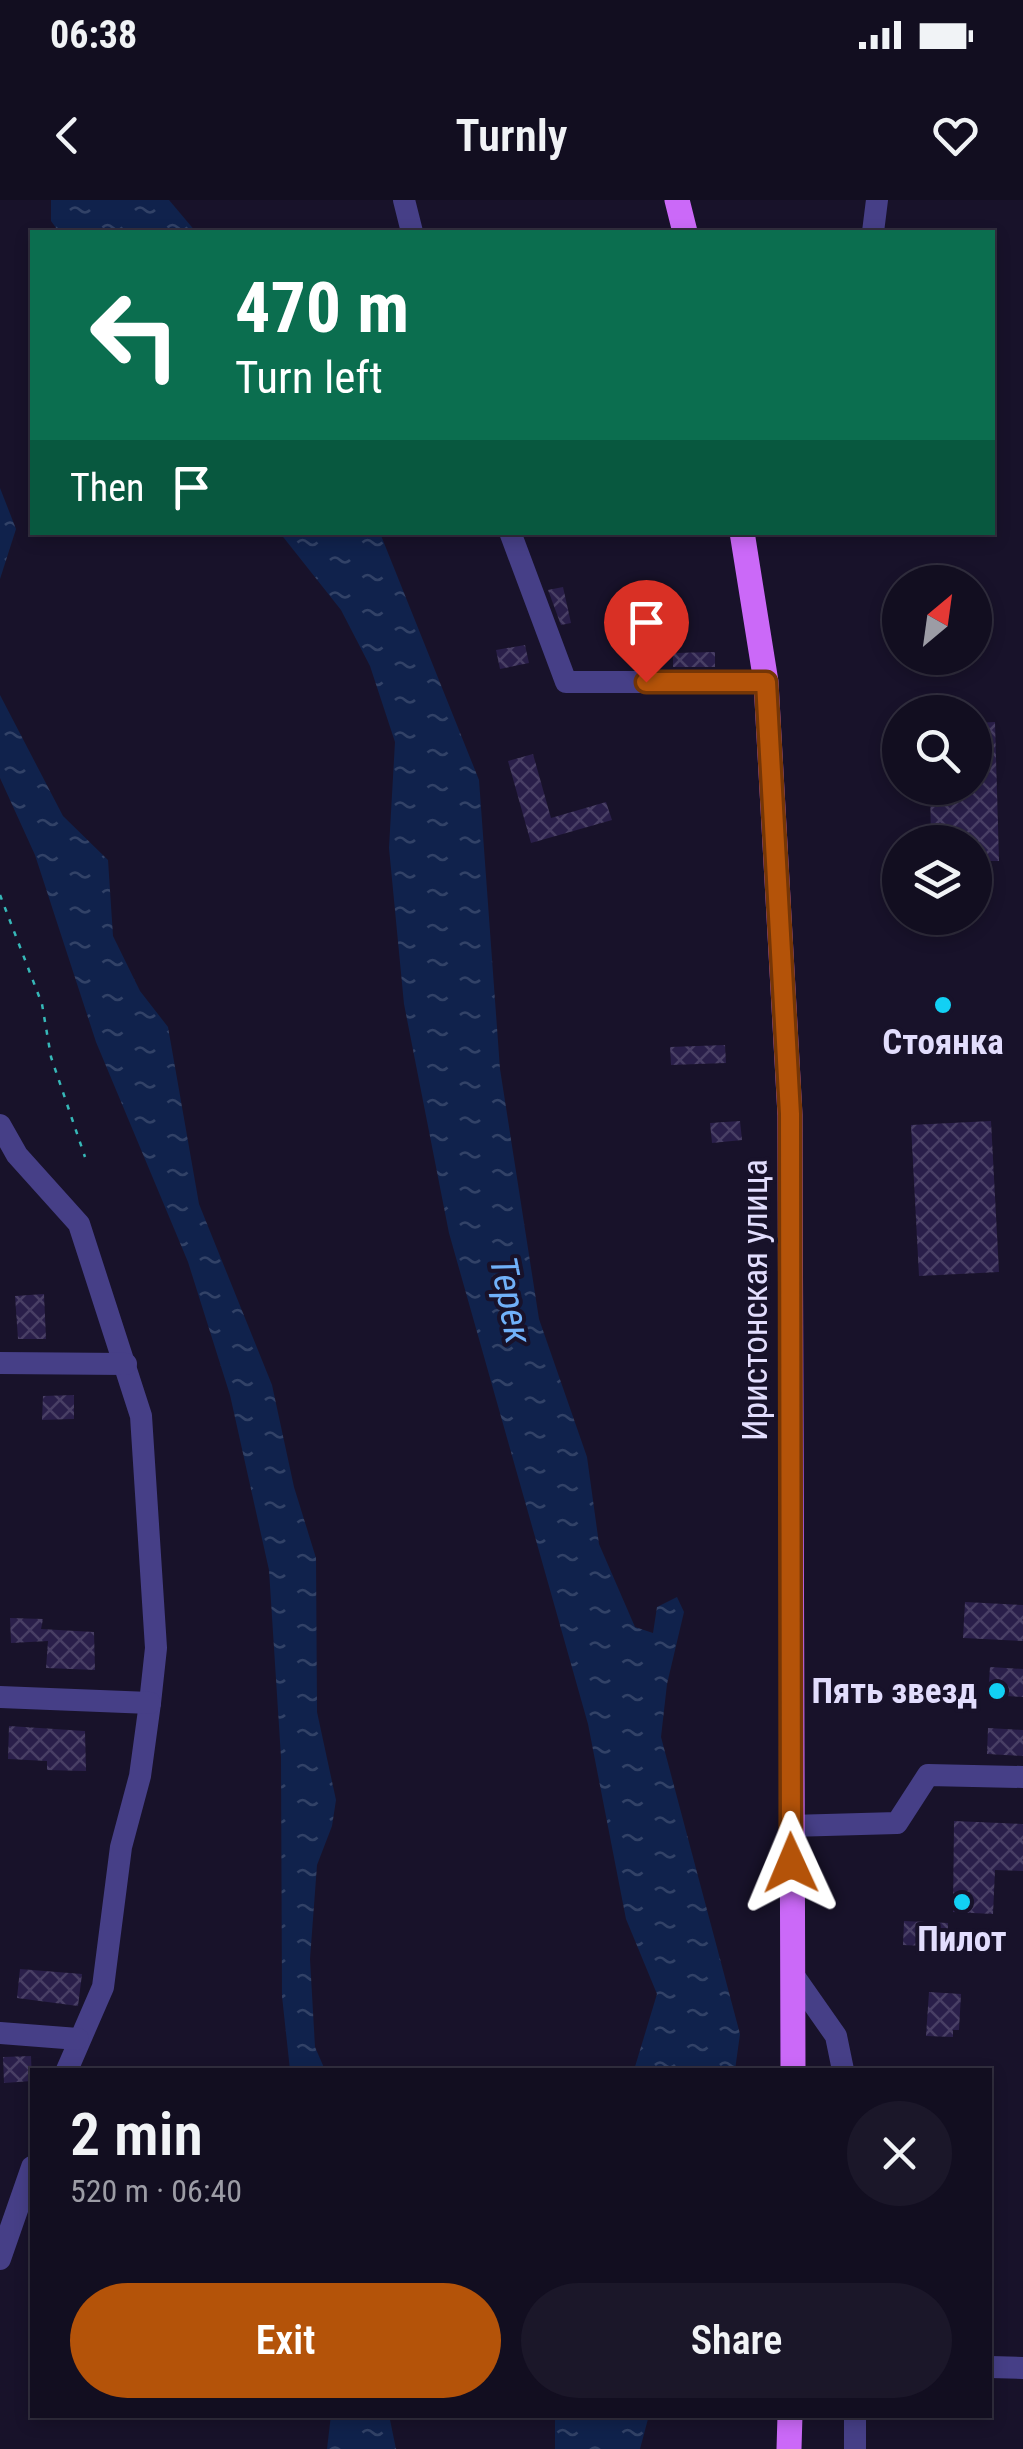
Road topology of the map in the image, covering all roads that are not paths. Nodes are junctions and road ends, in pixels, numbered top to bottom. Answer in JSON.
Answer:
{"nodes":[{"id":1,"x":404,"y":200,"type":"edge"},
{"id":2,"x":677,"y":200,"type":"edge"},
{"id":3,"x":877,"y":200,"type":"edge"},
{"id":4,"x":412,"y":230,"type":"edge"},
{"id":5,"x":684,"y":230,"type":"edge"},
{"id":6,"x":872,"y":230,"type":"edge"},
{"id":7,"x":511,"y":535,"type":"edge"},
{"id":8,"x":742,"y":535,"type":"edge"},
{"id":9,"x":766,"y":682,"type":"junction"},
{"id":10,"x":0,"y":1124,"type":"edge"},
{"id":11,"x":0,"y":1362,"type":"edge"},
{"id":12,"x":126,"y":1364,"type":"junction"},
{"id":13,"x":0,"y":1697,"type":"edge"},
{"id":14,"x":150,"y":1703,"type":"junction"},
{"id":15,"x":1023,"y":1776,"type":"edge"},
{"id":16,"x":790,"y":1826,"type":"junction"},
{"id":17,"x":794,"y":1976,"type":"junction"},
{"id":18,"x":0,"y":2033,"type":"edge"},
{"id":19,"x":78,"y":2039,"type":"junction"},
{"id":20,"x":68,"y":2068,"type":"edge"},
{"id":21,"x":794,"y":2068,"type":"edge"},
{"id":22,"x":843,"y":2068,"type":"edge"},
{"id":23,"x":30,"y":2173,"type":"edge"},
{"id":24,"x":0,"y":2259,"type":"edge"},
{"id":25,"x":992,"y":2367,"type":"edge"},
{"id":26,"x":1023,"y":2368,"type":"edge"},
{"id":27,"x":790,"y":2418,"type":"edge"},
{"id":28,"x":855,"y":2418,"type":"edge"},
{"id":29,"x":790,"y":2449,"type":"edge"},
{"id":30,"x":855,"y":2449,"type":"edge"}],
"edges":[{"from":1,"to":4,"type":"street"},
{"from":2,"to":5,"type":"main road"},
{"from":3,"to":6,"type":"street"},
{"from":7,"to":9,"type":"street"},
{"from":8,"to":9,"type":"main road","name":"Иристонская улица"},
{"from":9,"to":16,"type":"main road","name":"Иристонская улица"},
{"from":10,"to":12,"type":"street"},
{"from":11,"to":12,"type":"street"},
{"from":12,"to":14,"type":"street"},
{"from":13,"to":14,"type":"street"},
{"from":14,"to":19,"type":"street"},
{"from":15,"to":16,"type":"street"},
{"from":16,"to":17,"type":"main road","name":"Иристонская улица"},
{"from":17,"to":21,"type":"main road","name":"Иристонская улица"},
{"from":17,"to":22,"type":"street"},
{"from":18,"to":19,"type":"street"},
{"from":19,"to":20,"type":"street"},
{"from":23,"to":24,"type":"street"},
{"from":25,"to":26,"type":"street"},
{"from":27,"to":29,"type":"main road"},
{"from":28,"to":30,"type":"street"}]}
